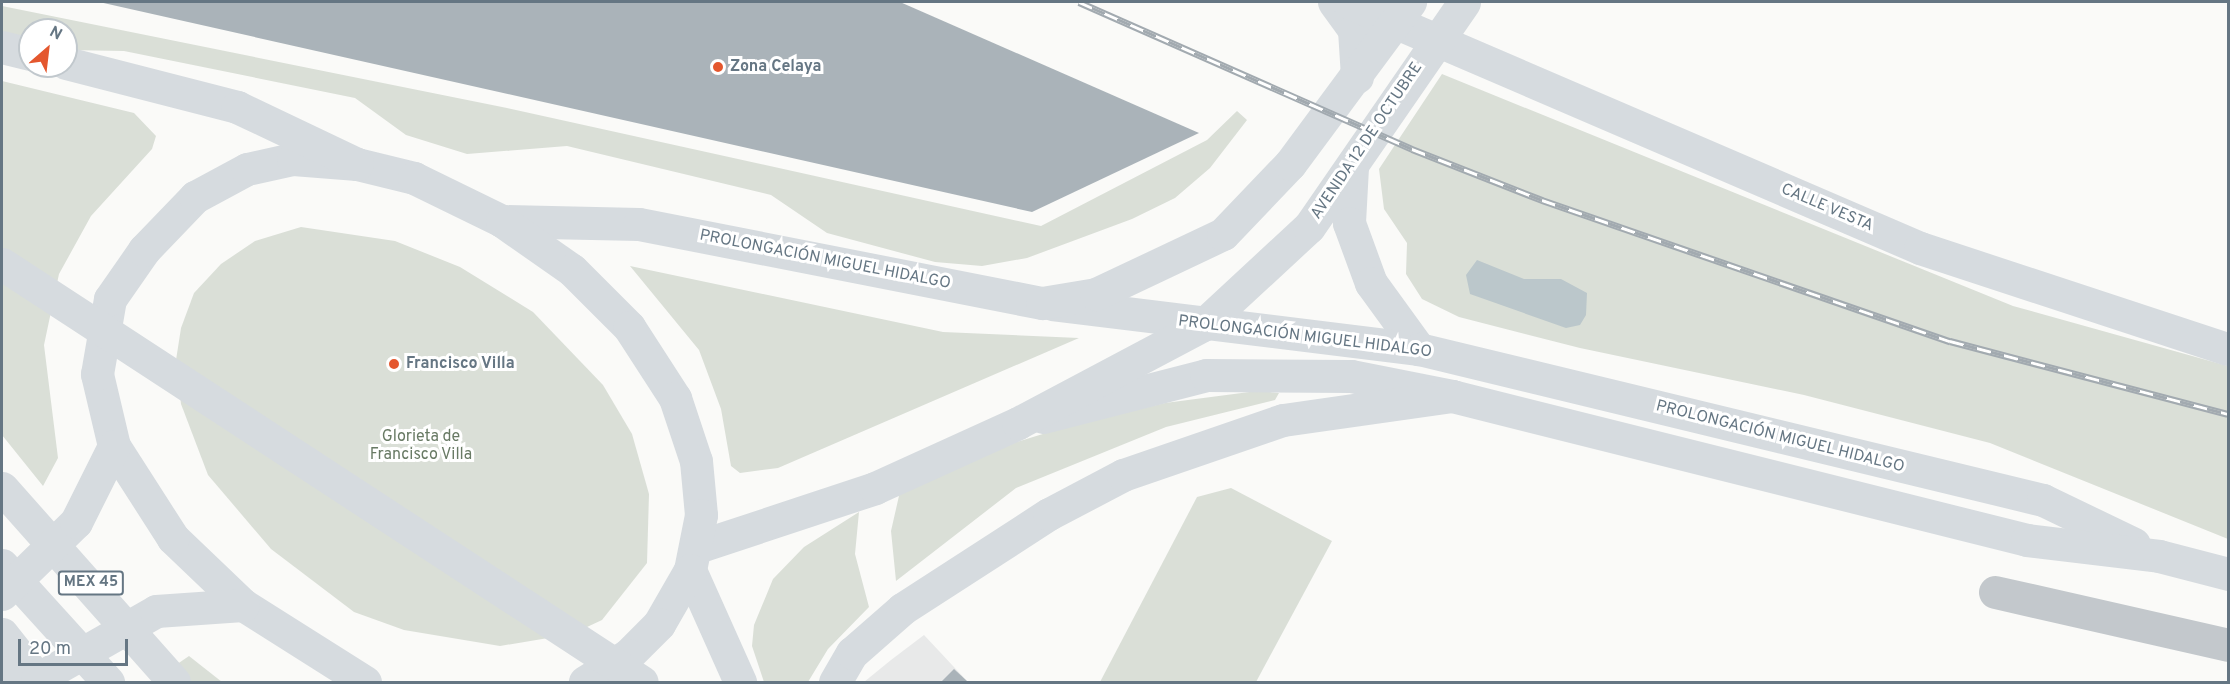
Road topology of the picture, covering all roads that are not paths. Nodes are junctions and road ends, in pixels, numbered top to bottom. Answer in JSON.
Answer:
{"nodes":[{"id":1,"x":1334,"y":2,"type":"edge"},
{"id":2,"x":1348,"y":2,"type":"edge"},
{"id":3,"x":1464,"y":2,"type":"edge"},
{"id":4,"x":1403,"y":12,"type":"edge"},
{"id":5,"x":1435,"y":41,"type":"junction"},
{"id":6,"x":2,"y":47,"type":"edge"},
{"id":7,"x":18,"y":51,"type":"edge"},
{"id":8,"x":78,"y":66,"type":"edge"},
{"id":9,"x":1356,"y":78,"type":"junction"},
{"id":10,"x":357,"y":164,"type":"junction"},
{"id":11,"x":1352,"y":167,"type":"junction"},
{"id":12,"x":502,"y":220,"type":"junction"},
{"id":13,"x":2,"y":264,"type":"edge"},
{"id":14,"x":1042,"y":303,"type":"junction"},
{"id":15,"x":1203,"y":325,"type":"junction"},
{"id":16,"x":1419,"y":349,"type":"junction"},
{"id":17,"x":2229,"y":349,"type":"edge"},
{"id":18,"x":1452,"y":396,"type":"junction"},
{"id":19,"x":1018,"y":423,"type":"junction"},
{"id":20,"x":114,"y":446,"type":"junction"},
{"id":21,"x":2,"y":488,"type":"edge"},
{"id":22,"x":2159,"y":556,"type":"junction"},
{"id":23,"x":693,"y":558,"type":"junction"},
{"id":24,"x":2,"y":565,"type":"edge"},
{"id":25,"x":2229,"y":574,"type":"edge"},
{"id":26,"x":1995,"y":592,"type":"dead end"},
{"id":27,"x":2,"y":594,"type":"edge"},
{"id":28,"x":243,"y":605,"type":"junction"},
{"id":29,"x":2,"y":634,"type":"edge"},
{"id":30,"x":2229,"y":645,"type":"edge"},
{"id":31,"x":2,"y":672,"type":"edge"},
{"id":32,"x":38,"y":681,"type":"edge"},
{"id":33,"x":108,"y":682,"type":"edge"},
{"id":34,"x":174,"y":682,"type":"edge"},
{"id":35,"x":365,"y":682,"type":"edge"},
{"id":36,"x":585,"y":682,"type":"edge"},
{"id":37,"x":642,"y":682,"type":"edge"},
{"id":38,"x":740,"y":682,"type":"edge"},
{"id":39,"x":835,"y":682,"type":"edge"}],
"edges":[{"from":1,"to":9,"type":"main road"},
{"from":2,"to":4,"type":"main road","name":"CALLE VESTA"},
{"from":3,"to":5,"type":"main road","name":"AVENIDA 12 DE OCTUBRE"},
{"from":4,"to":5,"type":"main road","name":"CALLE VESTA"},
{"from":4,"to":9,"type":"main road"},
{"from":5,"to":11,"type":"main road","name":"AVENIDA 12 DE OCTUBRE"},
{"from":5,"to":17,"type":"main road","name":"CALLE VESTA"},
{"from":6,"to":7,"type":"main road"},
{"from":8,"to":10,"type":"main road"},
{"from":9,"to":14,"type":"main road"},
{"from":10,"to":12,"type":"main road"},
{"from":10,"to":20,"type":"main road"},
{"from":11,"to":15,"type":"main road","name":"AVENIDA 12 DE OCTUBRE"},
{"from":11,"to":16,"type":"main road"},
{"from":12,"to":14,"type":"main road","name":"PROLONGACIÓN MIGUEL HIDALGO"},
{"from":12,"to":23,"type":"main road"},
{"from":13,"to":37,"type":"main road"},
{"from":14,"to":15,"type":"main road","name":"PROLONGACIÓN MIGUEL HIDALGO"},
{"from":15,"to":16,"type":"main road","name":"PROLONGACIÓN MIGUEL HIDALGO"},
{"from":15,"to":19,"type":"main road","name":"AVENIDA 12 DE OCTUBRE"},
{"from":16,"to":22,"type":"main road","name":"PROLONGACIÓN MIGUEL HIDALGO"},
{"from":18,"to":19,"type":"main road","name":"PROLONGACIÓN MIGUEL HIDALGO"},
{"from":18,"to":22,"type":"main road","name":"PROLONGACIÓN MIGUEL HIDALGO"},
{"from":18,"to":39,"type":"main road"},
{"from":19,"to":23,"type":"main road","name":"PROLONGACIÓN MIGUEL HIDALGO"},
{"from":20,"to":27,"type":"main road"},
{"from":20,"to":28,"type":"main road"},
{"from":21,"to":34,"type":"main road","number":"MEX 45"},
{"from":22,"to":25,"type":"main road","name":"PROLONGACIÓN MIGUEL HIDALGO"},
{"from":23,"to":36,"type":"main road"},
{"from":23,"to":38,"type":"main road"},
{"from":24,"to":33,"type":"main road","number":"MEX 45"},
{"from":26,"to":30,"type":"street"},
{"from":28,"to":32,"type":"main road"},
{"from":28,"to":35,"type":"main road"},
{"from":29,"to":32,"type":"main road"},
{"from":31,"to":32,"type":"main road"}]}
